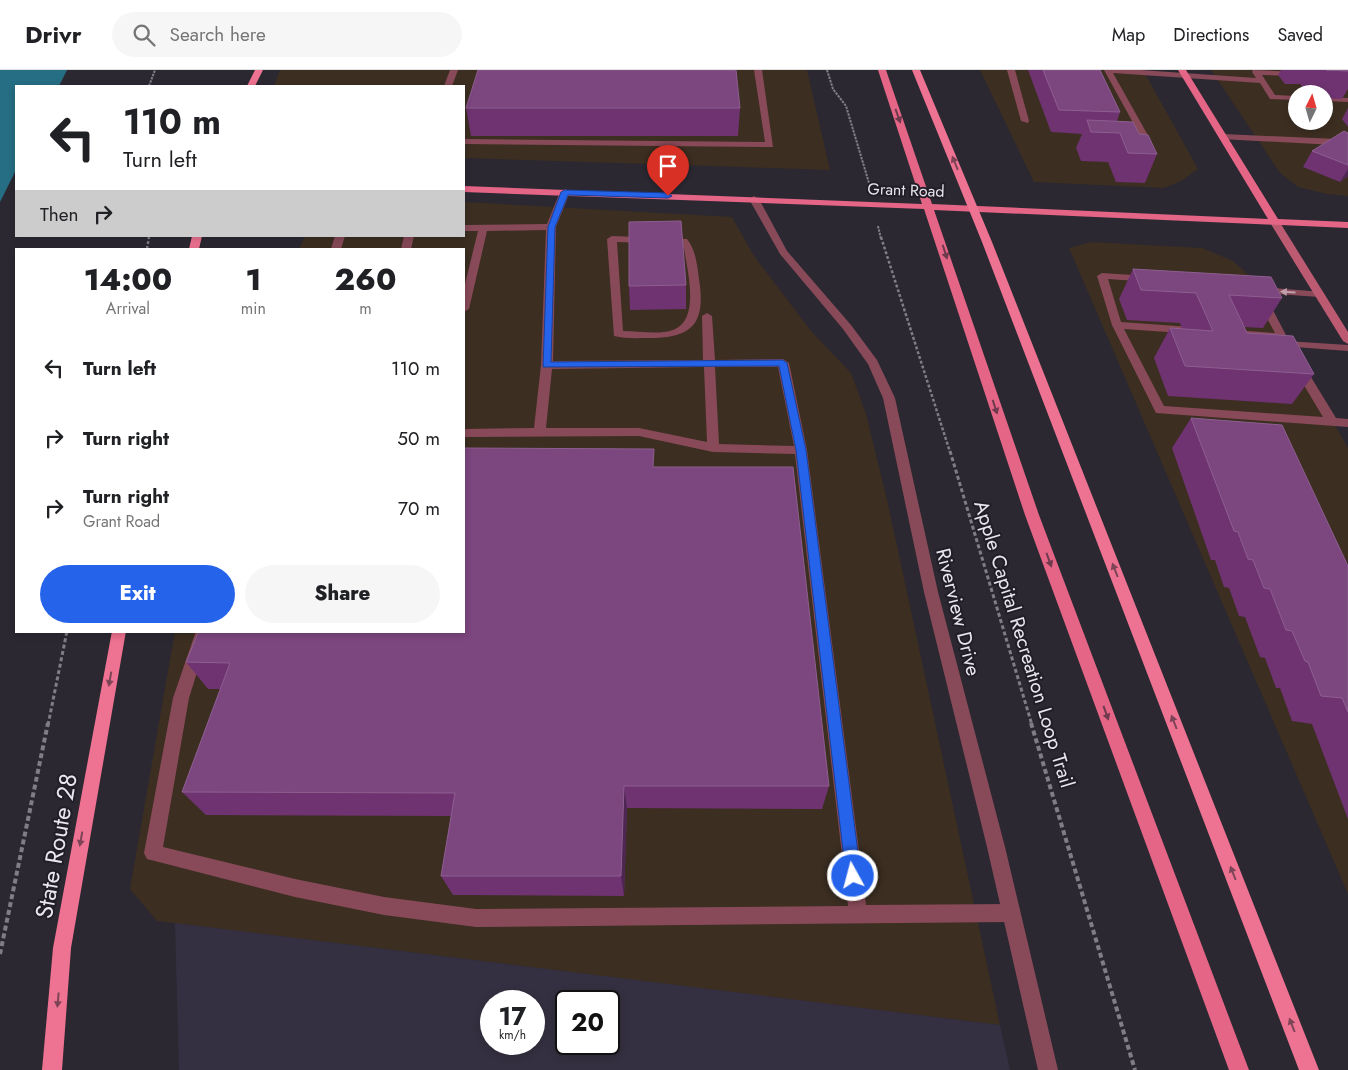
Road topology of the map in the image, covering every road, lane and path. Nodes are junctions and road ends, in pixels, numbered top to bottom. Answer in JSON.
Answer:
{"nodes":[{"id":1,"x":155,"y":70,"type":"edge"},
{"id":2,"x":258,"y":70,"type":"edge"},
{"id":3,"x":454,"y":70,"type":"edge"},
{"id":4,"x":758,"y":70,"type":"edge"},
{"id":5,"x":827,"y":70,"type":"edge"},
{"id":6,"x":882,"y":70,"type":"edge"},
{"id":7,"x":916,"y":70,"type":"edge"},
{"id":8,"x":1012,"y":70,"type":"edge"},
{"id":9,"x":1108,"y":70,"type":"edge"},
{"id":10,"x":1184,"y":73,"type":"edge"},
{"id":11,"x":1302,"y":74,"type":"dead end"},
{"id":12,"x":1262,"y":81,"type":"junction"},
{"id":13,"x":149,"y":85,"type":"edge"},
{"id":14,"x":251,"y":85,"type":"edge"},
{"id":15,"x":448,"y":85,"type":"edge"},
{"id":16,"x":1288,"y":98,"type":"edge"},
{"id":17,"x":1333,"y":99,"type":"edge"},
{"id":18,"x":1348,"y":100,"type":"edge"},
{"id":19,"x":1025,"y":121,"type":"dead end"},
{"id":20,"x":1223,"y":137,"type":"junction"},
{"id":21,"x":1146,"y":139,"type":"edge"},
{"id":22,"x":465,"y":142,"type":"edge"},
{"id":23,"x":1348,"y":146,"type":"edge"},
{"id":24,"x":868,"y":176,"type":"dead end"},
{"id":25,"x":465,"y":189,"type":"edge"},
{"id":26,"x":565,"y":192,"type":"junction"},
{"id":27,"x":754,"y":199,"type":"junction"},
{"id":28,"x":930,"y":206,"type":"junction"},
{"id":29,"x":973,"y":208,"type":"junction"},
{"id":30,"x":1274,"y":221,"type":"junction"},
{"id":31,"x":1348,"y":225,"type":"edge"},
{"id":32,"x":552,"y":227,"type":"junction"},
{"id":33,"x":465,"y":228,"type":"edge"},
{"id":34,"x":482,"y":228,"type":"junction"},
{"id":35,"x":879,"y":228,"type":"dead end"},
{"id":36,"x":1178,"y":281,"type":"junction"},
{"id":37,"x":1215,"y":283,"type":"junction"},
{"id":38,"x":1258,"y":290,"type":"junction"},
{"id":39,"x":1319,"y":294,"type":"junction"},
{"id":40,"x":1185,"y":296,"type":"edge"},
{"id":41,"x":1222,"y":298,"type":"edge"},
{"id":42,"x":465,"y":304,"type":"edge"},
{"id":43,"x":707,"y":316,"type":"dead end"},
{"id":44,"x":1117,"y":326,"type":"junction"},
{"id":45,"x":618,"y":334,"type":"joint"},
{"id":46,"x":1284,"y":340,"type":"junction"},
{"id":47,"x":1348,"y":341,"type":"edge"},
{"id":48,"x":1348,"y":348,"type":"edge"},
{"id":49,"x":709,"y":364,"type":"junction"},
{"id":50,"x":547,"y":365,"type":"junction"},
{"id":51,"x":1332,"y":422,"type":"junction"},
{"id":52,"x":1348,"y":423,"type":"edge"},
{"id":53,"x":540,"y":432,"type":"junction"},
{"id":54,"x":465,"y":433,"type":"edge"},
{"id":55,"x":713,"y":448,"type":"junction"},
{"id":56,"x":801,"y":450,"type":"junction"},
{"id":57,"x":67,"y":633,"type":"edge"},
{"id":58,"x":119,"y":633,"type":"edge"},
{"id":59,"x":202,"y":633,"type":"edge"},
{"id":60,"x":1011,"y":913,"type":"junction"},
{"id":61,"x":858,"y":914,"type":"junction"},
{"id":62,"x":0,"y":954,"type":"edge"},
{"id":63,"x":52,"y":1070,"type":"edge"},
{"id":64,"x":1048,"y":1070,"type":"edge"},
{"id":65,"x":1135,"y":1070,"type":"edge"},
{"id":66,"x":1239,"y":1070,"type":"edge"},
{"id":67,"x":1309,"y":1070,"type":"edge"}],
"edges":[{"from":1,"to":13,"type":"path"},
{"from":2,"to":14,"type":"highway"},
{"from":3,"to":15,"type":"street"},
{"from":4,"to":22,"type":"street"},
{"from":5,"to":24,"type":"path"},
{"from":6,"to":28,"type":"main road","one_way":true},
{"from":29,"to":7,"type":"highway","one_way":true},
{"from":8,"to":19,"type":"street"},
{"from":9,"to":10,"type":"street"},
{"from":9,"to":21,"type":"street"},
{"from":10,"to":12,"type":"street"},
{"from":10,"to":20,"type":"main road"},
{"from":11,"to":12,"type":"street"},
{"from":12,"to":16,"type":"street"},
{"from":17,"to":18,"type":"street"},
{"from":20,"to":23,"type":"street"},
{"from":20,"to":30,"type":"main road"},
{"from":25,"to":26,"type":"main road","name":"Grant Road"},
{"from":26,"to":27,"type":"main road","name":"Grant Road"},
{"from":26,"to":32,"type":"street"},
{"from":27,"to":28,"type":"main road","name":"Grant Road"},
{"from":27,"to":60,"type":"street","name":"Riverview Drive"},
{"from":28,"to":29,"type":"main road","name":"Grant Road"},
{"from":28,"to":66,"type":"main road","one_way":true},
{"from":29,"to":30,"type":"main road","name":"Grant Road"},
{"from":67,"to":29,"type":"highway","one_way":true},
{"from":30,"to":31,"type":"main road","name":"Grant Road"},
{"from":30,"to":39,"type":"main road"},
{"from":32,"to":34,"type":"street"},
{"from":32,"to":50,"type":"lane"},
{"from":33,"to":34,"type":"street"},
{"from":34,"to":42,"type":"street"},
{"from":35,"to":65,"type":"path","name":"Apple Capital Recreation Loop Trail"},
{"from":36,"to":37,"type":"street"},
{"from":36,"to":40,"type":"street"},
{"from":36,"to":44,"type":"street"},
{"from":37,"to":38,"type":"street"},
{"from":37,"to":41,"type":"street"},
{"from":39,"to":38,"type":"street","one_way":true},
{"from":38,"to":46,"type":"street"},
{"from":39,"to":47,"type":"main road"},
{"from":43,"to":49,"type":"street"},
{"from":44,"to":46,"type":"street"},
{"from":44,"to":51,"type":"street"},
{"from":45,"to":45,"type":"street"},
{"from":46,"to":48,"type":"street"},
{"from":46,"to":51,"type":"street"},
{"from":49,"to":50,"type":"street"},
{"from":49,"to":55,"type":"street"},
{"from":49,"to":56,"type":"street"},
{"from":50,"to":53,"type":"lane"},
{"from":51,"to":52,"type":"street"},
{"from":53,"to":54,"type":"street"},
{"from":53,"to":55,"type":"street"},
{"from":55,"to":56,"type":"street"},
{"from":56,"to":61,"type":"street"},
{"from":57,"to":62,"type":"path"},
{"from":58,"to":63,"type":"highway","name":"State Route 28","one_way":true},
{"from":59,"to":61,"type":"street"},
{"from":60,"to":61,"type":"street"},
{"from":60,"to":64,"type":"street","name":"Riverview Drive"}]}
